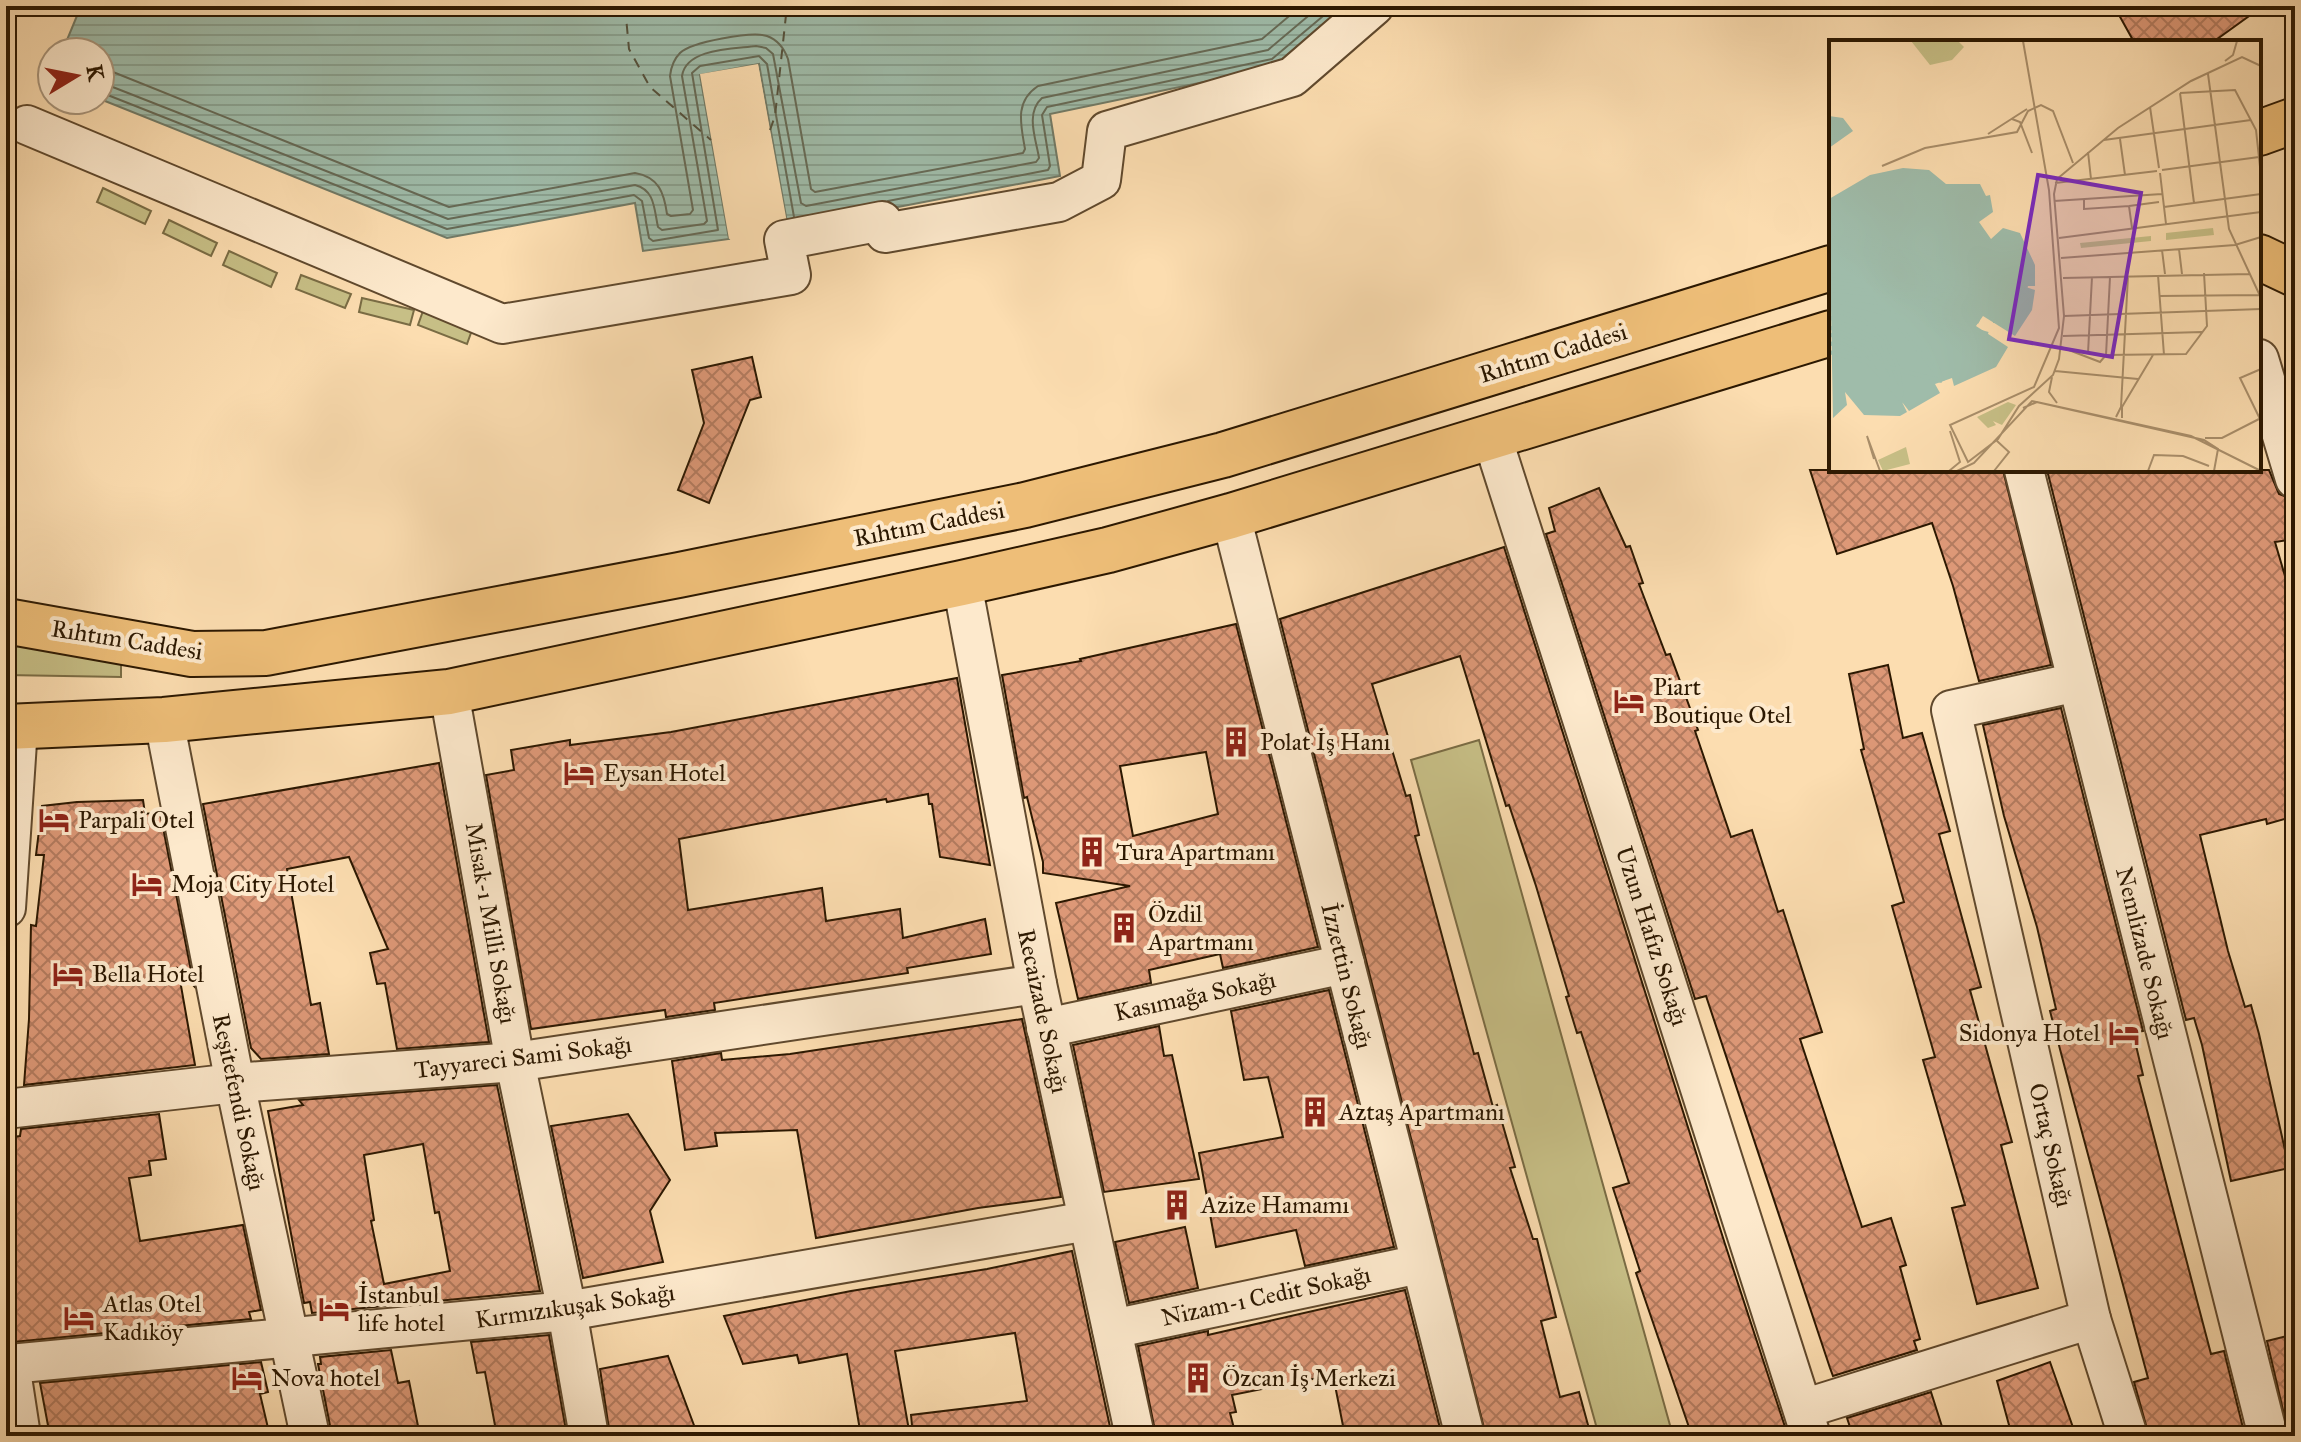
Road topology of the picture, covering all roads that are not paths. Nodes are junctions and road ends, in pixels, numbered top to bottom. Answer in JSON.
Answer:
{"nodes":[{"id":1,"x":1374,"y":6,"type":"edge"},
{"id":2,"x":2295,"y":120,"type":"edge"},
{"id":3,"x":27,"y":125,"type":"dead end"},
{"id":4,"x":2261,"y":132,"type":"edge"},
{"id":5,"x":2261,"y":258,"type":"edge"},
{"id":6,"x":1829,"y":269,"type":"edge"},
{"id":7,"x":2295,"y":274,"type":"edge"},
{"id":8,"x":1829,"y":334,"type":"edge"},
{"id":9,"x":2261,"y":366,"type":"edge"},
{"id":10,"x":1492,"y":437,"type":"junction"},
{"id":11,"x":2024,"y":472,"type":"edge"},
{"id":12,"x":2295,"y":479,"type":"edge"},
{"id":13,"x":1231,"y":516,"type":"junction"},
{"id":14,"x":962,"y":583,"type":"junction"},
{"id":15,"x":6,"y":621,"type":"edge"},
{"id":16,"x":2077,"y":682,"type":"junction"},
{"id":17,"x":449,"y":692,"type":"junction"},
{"id":18,"x":164,"y":720,"type":"junction"},
{"id":19,"x":12,"y":727,"type":"edge"},
{"id":20,"x":6,"y":908,"type":"edge"},
{"id":21,"x":1345,"y":964,"type":"junction"},
{"id":22,"x":1037,"y":984,"type":"junction"},
{"id":23,"x":1046,"y":1028,"type":"junction"},
{"id":24,"x":515,"y":1062,"type":"junction"},
{"id":25,"x":235,"y":1083,"type":"junction"},
{"id":26,"x":6,"y":1109,"type":"edge"},
{"id":27,"x":1088,"y":1221,"type":"junction"},
{"id":28,"x":1420,"y":1264,"type":"junction"},
{"id":29,"x":567,"y":1311,"type":"junction"},
{"id":30,"x":2091,"y":1319,"type":"junction"},
{"id":31,"x":1112,"y":1329,"type":"junction"},
{"id":32,"x":288,"y":1337,"type":"junction"},
{"id":33,"x":8,"y":1363,"type":"edge"},
{"id":34,"x":1807,"y":1422,"type":"edge"},
{"id":35,"x":21,"y":1436,"type":"edge"},
{"id":36,"x":310,"y":1436,"type":"edge"},
{"id":37,"x":589,"y":1436,"type":"edge"},
{"id":38,"x":1135,"y":1436,"type":"edge"},
{"id":39,"x":1465,"y":1436,"type":"edge"},
{"id":40,"x":2128,"y":1436,"type":"edge"},
{"id":41,"x":2268,"y":1436,"type":"edge"}],
"edges":[{"from":1,"to":3,"type":"street"},
{"from":2,"to":4,"type":"main road"},
{"from":5,"to":7,"type":"main road"},
{"from":6,"to":15,"type":"main road","name":"Rıhtım Caddesi"},
{"from":8,"to":10,"type":"main road"},
{"from":9,"to":12,"type":"street"},
{"from":10,"to":13,"type":"main road"},
{"from":10,"to":34,"type":"street","name":"Uzun Hafız Sokağı"},
{"from":11,"to":16,"type":"street","name":"Nemlizade Sokağı"},
{"from":13,"to":14,"type":"main road"},
{"from":13,"to":21,"type":"street","name":"İzzettin Sokağı"},
{"from":14,"to":17,"type":"main road"},
{"from":14,"to":22,"type":"street","name":"Recaizade Sokağı"},
{"from":16,"to":30,"type":"street","name":"Ortaç Sokağı"},
{"from":16,"to":41,"type":"street","name":"Nemlizade Sokağı"},
{"from":17,"to":18,"type":"main road"},
{"from":17,"to":24,"type":"street","name":"Misak-ı Milli Sokağı"},
{"from":18,"to":19,"type":"main road"},
{"from":18,"to":25,"type":"street","name":"Reşitefendi Sokağı"},
{"from":19,"to":20,"type":"street"},
{"from":21,"to":23,"type":"street","name":"Kasımağa Sokağı"},
{"from":21,"to":28,"type":"street","name":"İzzettin Sokağı"},
{"from":22,"to":23,"type":"street","name":"Recaizade Sokağı"},
{"from":22,"to":24,"type":"street","name":"Tayyareci Sami Sokağı"},
{"from":23,"to":27,"type":"street","name":"Recaizade Sokağı"},
{"from":24,"to":25,"type":"street","name":"Tayyareci Sami Sokağı"},
{"from":24,"to":29,"type":"street","name":"Misak-ı Milli Sokağı"},
{"from":25,"to":26,"type":"street","name":"Tayyareci Sami Sokağı"},
{"from":25,"to":32,"type":"street","name":"Reşitefendi Sokağı"},
{"from":27,"to":29,"type":"street","name":"Kırmızıkuşak Sokağı"},
{"from":27,"to":31,"type":"street","name":"Recaizade Sokağı"},
{"from":28,"to":31,"type":"street","name":"Nizam-ı Cedit Sokağı"},
{"from":28,"to":39,"type":"street","name":"İzzettin Sokağı"},
{"from":29,"to":32,"type":"street","name":"Kırmızıkuşak Sokağı"},
{"from":29,"to":37,"type":"street","name":"Misak-ı Milli Sokağı"},
{"from":30,"to":34,"type":"street"},
{"from":30,"to":40,"type":"street"},
{"from":31,"to":38,"type":"street","name":"Recaizade Sokağı"},
{"from":32,"to":33,"type":"street","name":"Kırmızıkuşak Sokağı"},
{"from":32,"to":36,"type":"street","name":"Reşitefendi Sokağı"},
{"from":33,"to":35,"type":"street"}]}
